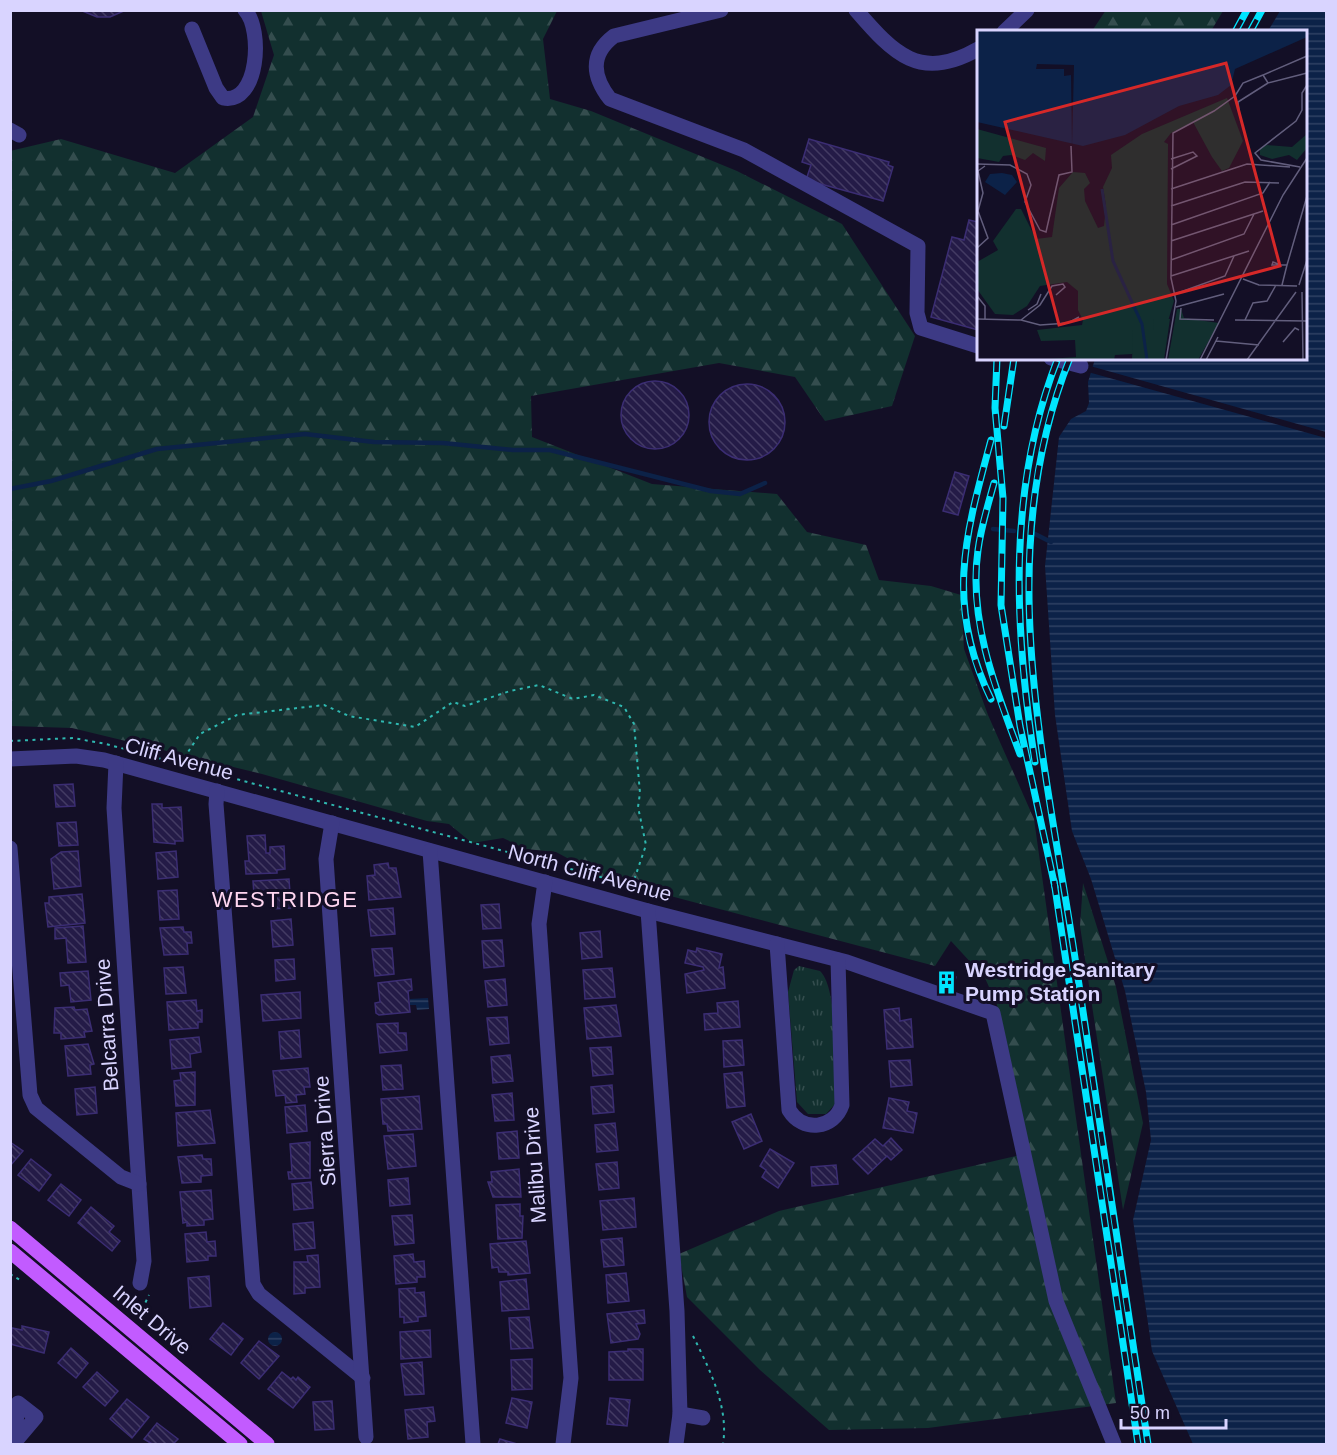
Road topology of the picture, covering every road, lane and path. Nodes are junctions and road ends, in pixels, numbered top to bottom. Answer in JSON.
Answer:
{"nodes":[{"id":1,"x":245,"y":10,"type":"edge"},
{"id":2,"x":721,"y":10,"type":"edge"},
{"id":3,"x":856,"y":10,"type":"edge"},
{"id":4,"x":1027,"y":10,"type":"edge"},
{"id":5,"x":192,"y":29,"type":"dead end"},
{"id":6,"x":1006,"y":30,"type":"edge"},
{"id":7,"x":977,"y":50,"type":"edge"},
{"id":8,"x":977,"y":346,"type":"edge"},
{"id":9,"x":1059,"y":360,"type":"edge"},
{"id":10,"x":1081,"y":366,"type":"dead end"},
{"id":11,"x":10,"y":741,"type":"edge"},
{"id":12,"x":10,"y":759,"type":"edge"},
{"id":13,"x":116,"y":764,"type":"junction"},
{"id":14,"x":180,"y":764,"type":"junction"},
{"id":15,"x":217,"y":791,"type":"junction"},
{"id":16,"x":332,"y":823,"type":"junction"},
{"id":17,"x":10,"y":848,"type":"edge"},
{"id":18,"x":430,"y":851,"type":"junction"},
{"id":19,"x":545,"y":882,"type":"junction"},
{"id":20,"x":632,"y":886,"type":"junction"},
{"id":21,"x":648,"y":911,"type":"junction"},
{"id":22,"x":777,"y":944,"type":"junction"},
{"id":23,"x":838,"y":960,"type":"junction"},
{"id":24,"x":139,"y":1184,"type":"junction"},
{"id":25,"x":10,"y":1228,"type":"edge"},
{"id":26,"x":10,"y":1251,"type":"edge"},
{"id":27,"x":140,"y":1284,"type":"joint"},
{"id":28,"x":135,"y":1321,"type":"dead end"},
{"id":29,"x":691,"y":1332,"type":"dead end"},
{"id":30,"x":363,"y":1378,"type":"junction"},
{"id":31,"x":680,"y":1414,"type":"junction"},
{"id":32,"x":703,"y":1418,"type":"dead end"},
{"id":33,"x":366,"y":1437,"type":"dead end"},
{"id":34,"x":240,"y":1444,"type":"edge"},
{"id":35,"x":267,"y":1444,"type":"edge"},
{"id":36,"x":473,"y":1444,"type":"edge"},
{"id":37,"x":563,"y":1444,"type":"edge"},
{"id":38,"x":675,"y":1444,"type":"edge"},
{"id":39,"x":723,"y":1444,"type":"edge"},
{"id":40,"x":1114,"y":1444,"type":"edge"}],
"edges":[{"from":1,"to":5,"type":"street"},
{"from":2,"to":8,"type":"street"},
{"from":3,"to":7,"type":"street"},
{"from":4,"to":6,"type":"street"},
{"from":9,"to":10,"type":"street"},
{"from":11,"to":14,"type":"path"},
{"from":12,"to":13,"type":"street","name":"Cliff Avenue"},
{"from":13,"to":15,"type":"street","name":"Cliff Avenue"},
{"from":13,"to":24,"type":"street","name":"Belcarra Drive"},
{"from":14,"to":20,"type":"path"},
{"from":14,"to":20,"type":"path"},
{"from":15,"to":16,"type":"street","name":"Cliff Avenue"},
{"from":15,"to":30,"type":"street"},
{"from":16,"to":18,"type":"street","name":"North Cliff Avenue"},
{"from":16,"to":30,"type":"street","name":"Sierra Drive"},
{"from":17,"to":24,"type":"street"},
{"from":18,"to":19,"type":"street","name":"North Cliff Avenue"},
{"from":18,"to":36,"type":"street"},
{"from":19,"to":21,"type":"street","name":"North Cliff Avenue"},
{"from":19,"to":37,"type":"street","name":"Malibu Drive"},
{"from":20,"to":21,"type":"path"},
{"from":21,"to":22,"type":"street","name":"North Cliff Avenue"},
{"from":21,"to":31,"type":"street"},
{"from":22,"to":23,"type":"street","name":"North Cliff Avenue"},
{"from":22,"to":23,"type":"street"},
{"from":23,"to":40,"type":"street","name":"North Cliff Avenue"},
{"from":24,"to":27,"type":"street","name":"Belcarra Drive"},
{"from":25,"to":35,"type":"main road","name":"Inlet Drive"},
{"from":26,"to":34,"type":"main road","name":"Inlet Drive"},
{"from":27,"to":28,"type":"path"},
{"from":29,"to":39,"type":"path"},
{"from":30,"to":33,"type":"street","name":"Sierra Drive"},
{"from":31,"to":32,"type":"street"},
{"from":31,"to":38,"type":"street"}]}
